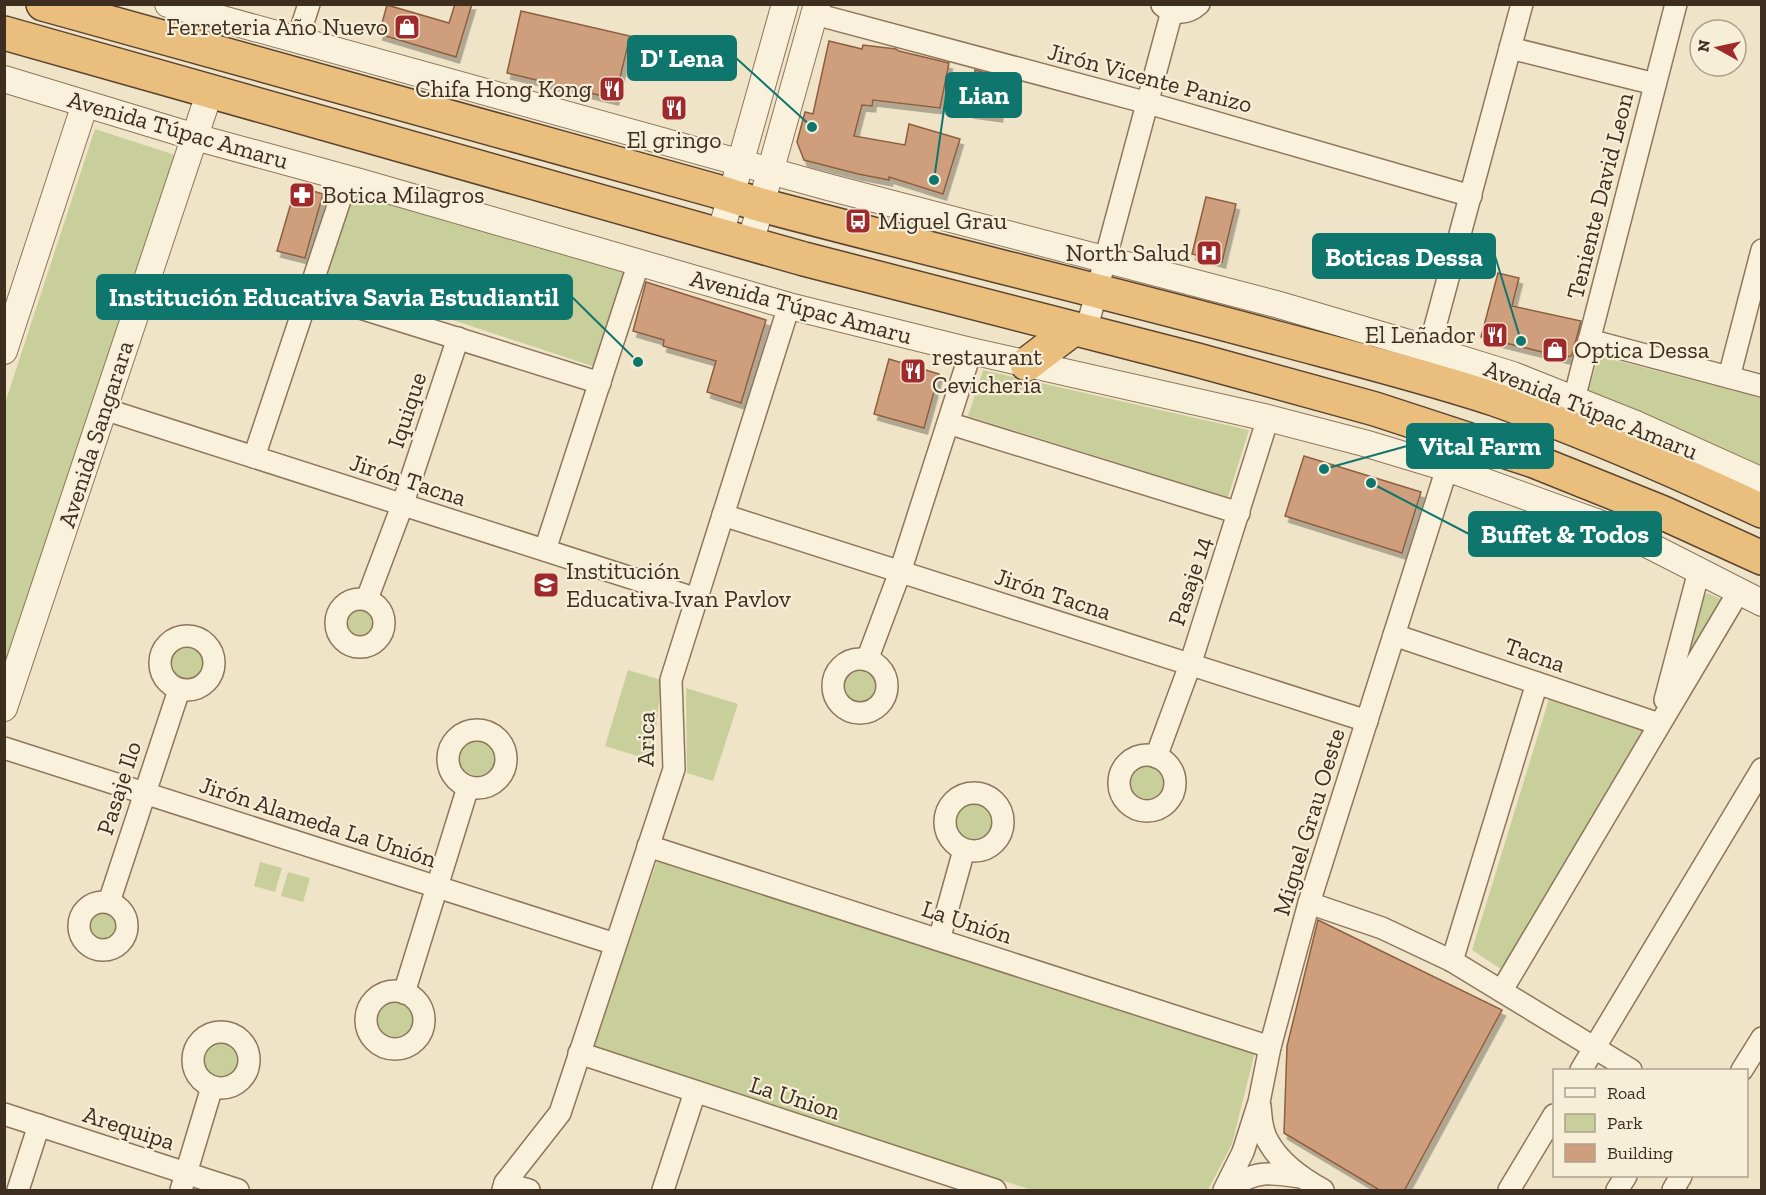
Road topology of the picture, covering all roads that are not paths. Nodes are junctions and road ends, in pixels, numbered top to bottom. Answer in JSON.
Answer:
{"nodes":[{"id":1,"x":168,"y":4,"type":"edge"},
{"id":2,"x":309,"y":4,"type":"edge"},
{"id":3,"x":785,"y":4,"type":"edge"},
{"id":4,"x":1199,"y":4,"type":"edge"},
{"id":5,"x":1522,"y":4,"type":"edge"},
{"id":6,"x":1676,"y":4,"type":"edge"},
{"id":7,"x":57,"y":6,"type":"edge"},
{"id":8,"x":1167,"y":8,"type":"edge"},
{"id":9,"x":816,"y":9,"type":"edge"},
{"id":10,"x":4,"y":33,"type":"edge"},
{"id":11,"x":297,"y":41,"type":"junction"},
{"id":12,"x":1510,"y":48,"type":"junction"},
{"id":13,"x":4,"y":80,"type":"edge"},
{"id":14,"x":1656,"y":84,"type":"junction"},
{"id":15,"x":210,"y":91,"type":"junction"},
{"id":16,"x":1148,"y":103,"type":"junction"},
{"id":17,"x":85,"y":104,"type":"junction"},
{"id":18,"x":195,"y":137,"type":"junction"},
{"id":19,"x":740,"y":162,"type":"junction"},
{"id":20,"x":770,"y":172,"type":"junction"},
{"id":21,"x":347,"y":178,"type":"junction"},
{"id":22,"x":1470,"y":196,"type":"junction"},
{"id":23,"x":746,"y":200,"type":"junction"},
{"id":24,"x":735,"y":239,"type":"junction"},
{"id":25,"x":1761,"y":250,"type":"edge"},
{"id":26,"x":639,"y":262,"type":"junction"},
{"id":27,"x":1102,"y":275,"type":"junction"},
{"id":28,"x":309,"y":292,"type":"junction"},
{"id":29,"x":789,"y":306,"type":"junction"},
{"id":30,"x":1079,"y":330,"type":"junction"},
{"id":31,"x":458,"y":338,"type":"junction"},
{"id":32,"x":1589,"y":340,"type":"junction"},
{"id":33,"x":1429,"y":349,"type":"junction"},
{"id":34,"x":4,"y":351,"type":"edge"},
{"id":35,"x":971,"y":351,"type":"junction"},
{"id":36,"x":1027,"y":364,"type":"junction"},
{"id":37,"x":1729,"y":377,"type":"junction"},
{"id":38,"x":600,"y":383,"type":"junction"},
{"id":39,"x":1761,"y":386,"type":"edge"},
{"id":40,"x":1574,"y":399,"type":"junction"},
{"id":41,"x":104,"y":409,"type":"junction"},
{"id":42,"x":1269,"y":418,"type":"junction"},
{"id":43,"x":948,"y":423,"type":"junction"},
{"id":44,"x":254,"y":457,"type":"junction"},
{"id":45,"x":1446,"y":468,"type":"junction"},
{"id":46,"x":1761,"y":481,"type":"edge"},
{"id":47,"x":402,"y":506,"type":"junction"},
{"id":48,"x":1761,"y":511,"type":"edge"},
{"id":49,"x":1239,"y":513,"type":"junction"},
{"id":50,"x":723,"y":515,"type":"junction"},
{"id":51,"x":545,"y":550,"type":"junction"},
{"id":52,"x":1761,"y":558,"type":"edge"},
{"id":53,"x":1699,"y":571,"type":"junction"},
{"id":54,"x":900,"y":572,"type":"junction"},
{"id":55,"x":1739,"y":591,"type":"junction"},
{"id":56,"x":368,"y":599,"type":"dead end"},
{"id":57,"x":697,"y":599,"type":"junction"},
{"id":58,"x":1761,"y":603,"type":"edge"},
{"id":59,"x":1394,"y":634,"type":"junction"},
{"id":60,"x":867,"y":660,"type":"dead end"},
{"id":61,"x":1191,"y":664,"type":"junction"},
{"id":62,"x":1537,"y":683,"type":"junction"},
{"id":63,"x":179,"y":690,"type":"dead end"},
{"id":64,"x":4,"y":708,"type":"edge"},
{"id":65,"x":1367,"y":721,"type":"junction"},
{"id":66,"x":1659,"y":724,"type":"junction"},
{"id":67,"x":4,"y":748,"type":"edge"},
{"id":68,"x":1156,"y":757,"type":"dead end"},
{"id":69,"x":1761,"y":769,"type":"edge"},
{"id":70,"x":468,"y":787,"type":"dead end"},
{"id":71,"x":144,"y":794,"type":"junction"},
{"id":72,"x":648,"y":846,"type":"junction"},
{"id":73,"x":964,"y":850,"type":"dead end"},
{"id":74,"x":438,"y":887,"type":"junction"},
{"id":75,"x":109,"y":902,"type":"dead end"},
{"id":76,"x":1309,"y":903,"type":"junction"},
{"id":77,"x":939,"y":940,"type":"junction"},
{"id":78,"x":615,"y":944,"type":"junction"},
{"id":79,"x":1452,"y":961,"type":"junction"},
{"id":80,"x":1502,"y":990,"type":"junction"},
{"id":81,"x":404,"y":993,"type":"dead end"},
{"id":82,"x":1270,"y":1047,"type":"junction"},
{"id":83,"x":1595,"y":1048,"type":"junction"},
{"id":84,"x":579,"y":1053,"type":"junction"},
{"id":85,"x":1582,"y":1069,"type":"edge"},
{"id":86,"x":1628,"y":1069,"type":"edge"},
{"id":87,"x":212,"y":1087,"type":"dead end"},
{"id":88,"x":695,"y":1092,"type":"junction"},
{"id":89,"x":1259,"y":1102,"type":"junction"},
{"id":90,"x":4,"y":1114,"type":"edge"},
{"id":91,"x":1553,"y":1117,"type":"edge"},
{"id":92,"x":39,"y":1125,"type":"junction"},
{"id":93,"x":1300,"y":1177,"type":"junction"},
{"id":94,"x":1625,"y":1177,"type":"edge"},
{"id":95,"x":1680,"y":1177,"type":"edge"},
{"id":96,"x":184,"y":1182,"type":"edge"},
{"id":97,"x":940,"y":1182,"type":"edge"},
{"id":98,"x":504,"y":1187,"type":"edge"},
{"id":99,"x":1513,"y":1189,"type":"edge"},
{"id":100,"x":18,"y":1191,"type":"edge"},
{"id":101,"x":238,"y":1191,"type":"edge"},
{"id":102,"x":529,"y":1191,"type":"edge"},
{"id":103,"x":663,"y":1191,"type":"edge"},
{"id":104,"x":995,"y":1191,"type":"edge"},
{"id":105,"x":1224,"y":1191,"type":"edge"},
{"id":106,"x":1232,"y":1191,"type":"edge"},
{"id":107,"x":1323,"y":1191,"type":"edge"},
{"id":108,"x":1617,"y":1191,"type":"edge"},
{"id":109,"x":1672,"y":1191,"type":"edge"}],
"edges":[{"from":1,"to":11,"type":"street","name":"Avenida Túpac Amaru"},
{"from":2,"to":11,"type":"street"},
{"from":3,"to":19,"type":"street"},
{"from":4,"to":8,"type":"street"},
{"from":5,"to":12,"type":"street"},
{"from":6,"to":14,"type":"street","name":"Teniente David Leon"},
{"from":7,"to":23,"type":"highway","name":"Avenida Túpac Amaru"},
{"from":8,"to":16,"type":"street"},
{"from":9,"to":16,"type":"street","name":"Jirón Vicente Panizo"},
{"from":9,"to":20,"type":"street"},
{"from":10,"to":15,"type":"highway","name":"Avenida Túpac Amaru"},
{"from":11,"to":19,"type":"street","name":"Avenida Túpac Amaru"},
{"from":12,"to":14,"type":"street"},
{"from":12,"to":22,"type":"street"},
{"from":13,"to":17,"type":"street","name":"Avenida Túpac Amaru"},
{"from":14,"to":32,"type":"street","name":"Teniente David Leon"},
{"from":15,"to":18,"type":"street","name":"Avenida Sangarara"},
{"from":15,"to":24,"type":"highway","name":"Avenida Túpac Amaru"},
{"from":16,"to":22,"type":"street","name":"Jirón Vicente Panizo"},
{"from":16,"to":27,"type":"street"},
{"from":17,"to":18,"type":"street","name":"Avenida Túpac Amaru"},
{"from":17,"to":34,"type":"street"},
{"from":18,"to":21,"type":"street","name":"Avenida Túpac Amaru"},
{"from":18,"to":41,"type":"street","name":"Avenida Sangarara"},
{"from":19,"to":20,"type":"street","name":"Avenida Túpac Amaru"},
{"from":19,"to":23,"type":"street"},
{"from":20,"to":23,"type":"street"},
{"from":20,"to":27,"type":"street","name":"Avenida Túpac Amaru"},
{"from":21,"to":26,"type":"street","name":"Avenida Túpac Amaru"},
{"from":21,"to":28,"type":"street"},
{"from":22,"to":33,"type":"street"},
{"from":23,"to":24,"type":"street"},
{"from":23,"to":27,"type":"highway","name":"Avenida Túpac Amaru"},
{"from":24,"to":30,"type":"highway","name":"Avenida Túpac Amaru"},
{"from":25,"to":37,"type":"street"},
{"from":26,"to":29,"type":"street","name":"Avenida Túpac Amaru"},
{"from":26,"to":38,"type":"street"},
{"from":27,"to":30,"type":"street"},
{"from":27,"to":33,"type":"street","name":"Avenida Túpac Amaru"},
{"from":27,"to":48,"type":"highway","name":"Avenida Túpac Amaru"},
{"from":28,"to":31,"type":"street"},
{"from":28,"to":44,"type":"street"},
{"from":29,"to":35,"type":"street","name":"Avenida Túpac Amaru"},
{"from":29,"to":50,"type":"street","name":"Arica"},
{"from":30,"to":36,"type":"highway"},
{"from":30,"to":52,"type":"highway","name":"Avenida Túpac Amaru"},
{"from":31,"to":38,"type":"street"},
{"from":31,"to":47,"type":"street","name":"Iquique"},
{"from":32,"to":37,"type":"street"},
{"from":32,"to":40,"type":"street","name":"Teniente David Leon"},
{"from":33,"to":40,"type":"street","name":"Avenida Túpac Amaru"},
{"from":35,"to":36,"type":"street","name":"Avenida Túpac Amaru"},
{"from":35,"to":43,"type":"street"},
{"from":36,"to":42,"type":"street","name":"Avenida Túpac Amaru"},
{"from":37,"to":39,"type":"street"},
{"from":38,"to":51,"type":"street"},
{"from":40,"to":46,"type":"street","name":"Avenida Túpac Amaru"},
{"from":41,"to":44,"type":"street","name":"Jirón Tacna"},
{"from":41,"to":64,"type":"street","name":"Avenida Sangarara"},
{"from":42,"to":45,"type":"street","name":"Avenida Túpac Amaru"},
{"from":42,"to":49,"type":"street","name":"Pasaje 14"},
{"from":43,"to":49,"type":"street"},
{"from":43,"to":54,"type":"street"},
{"from":44,"to":47,"type":"street","name":"Jirón Tacna"},
{"from":45,"to":53,"type":"street","name":"Avenida Túpac Amaru"},
{"from":45,"to":59,"type":"street","name":"Miguel Grau Oeste"},
{"from":47,"to":51,"type":"street","name":"Jirón Tacna"},
{"from":47,"to":56,"type":"street","name":"Iquique"},
{"from":49,"to":61,"type":"street","name":"Pasaje 14"},
{"from":50,"to":54,"type":"street","name":"Jirón Tacna"},
{"from":50,"to":57,"type":"street","name":"Arica"},
{"from":51,"to":57,"type":"street","name":"Jirón Tacna"},
{"from":53,"to":55,"type":"street","name":"Avenida Túpac Amaru"},
{"from":53,"to":66,"type":"street"},
{"from":54,"to":60,"type":"street"},
{"from":54,"to":61,"type":"street","name":"Jirón Tacna"},
{"from":55,"to":58,"type":"street","name":"Avenida Túpac Amaru"},
{"from":55,"to":66,"type":"street"},
{"from":57,"to":72,"type":"street","name":"Arica"},
{"from":59,"to":62,"type":"street","name":"Tacna"},
{"from":59,"to":65,"type":"street","name":"Miguel Grau Oeste"},
{"from":61,"to":65,"type":"street","name":"Jirón Tacna"},
{"from":61,"to":68,"type":"street","name":"Pasaje 14"},
{"from":62,"to":66,"type":"street","name":"Tacna"},
{"from":62,"to":79,"type":"street"},
{"from":63,"to":71,"type":"street","name":"Pasaje Ilo"},
{"from":65,"to":76,"type":"street","name":"Miguel Grau Oeste"},
{"from":66,"to":80,"type":"street"},
{"from":67,"to":71,"type":"street","name":"Jirón Alameda La Unión"},
{"from":69,"to":83,"type":"street"},
{"from":70,"to":74,"type":"street"},
{"from":71,"to":74,"type":"street","name":"Jirón Alameda La Unión"},
{"from":71,"to":75,"type":"street","name":"Pasaje Ilo"},
{"from":72,"to":77,"type":"street","name":"La Unión"},
{"from":72,"to":78,"type":"street","name":"Arica"},
{"from":73,"to":77,"type":"street"},
{"from":74,"to":78,"type":"street","name":"Jirón Alameda La Unión"},
{"from":74,"to":81,"type":"street"},
{"from":76,"to":79,"type":"street"},
{"from":76,"to":82,"type":"street","name":"Miguel Grau Oeste"},
{"from":77,"to":82,"type":"street","name":"La Unión"},
{"from":78,"to":84,"type":"street","name":"Arica"},
{"from":79,"to":80,"type":"street"},
{"from":80,"to":83,"type":"street"},
{"from":82,"to":89,"type":"street","name":"Miguel Grau Oeste"},
{"from":83,"to":85,"type":"street"},
{"from":83,"to":86,"type":"street"},
{"from":84,"to":88,"type":"street","name":"La Union"},
{"from":84,"to":98,"type":"street","name":"Arica"},
{"from":87,"to":96,"type":"street"},
{"from":88,"to":97,"type":"street","name":"La Union"},
{"from":88,"to":103,"type":"street"},
{"from":89,"to":93,"type":"street"},
{"from":89,"to":105,"type":"street","name":"Miguel Grau Oeste"},
{"from":90,"to":92,"type":"street","name":"Arequipa"},
{"from":91,"to":99,"type":"street"},
{"from":92,"to":96,"type":"street","name":"Arequipa"},
{"from":92,"to":100,"type":"street"},
{"from":93,"to":106,"type":"street"},
{"from":93,"to":107,"type":"street"},
{"from":94,"to":108,"type":"street"},
{"from":95,"to":109,"type":"street"},
{"from":96,"to":101,"type":"street","name":"Arequipa"},
{"from":97,"to":104,"type":"street","name":"La Union"},
{"from":98,"to":102,"type":"street"}]}
